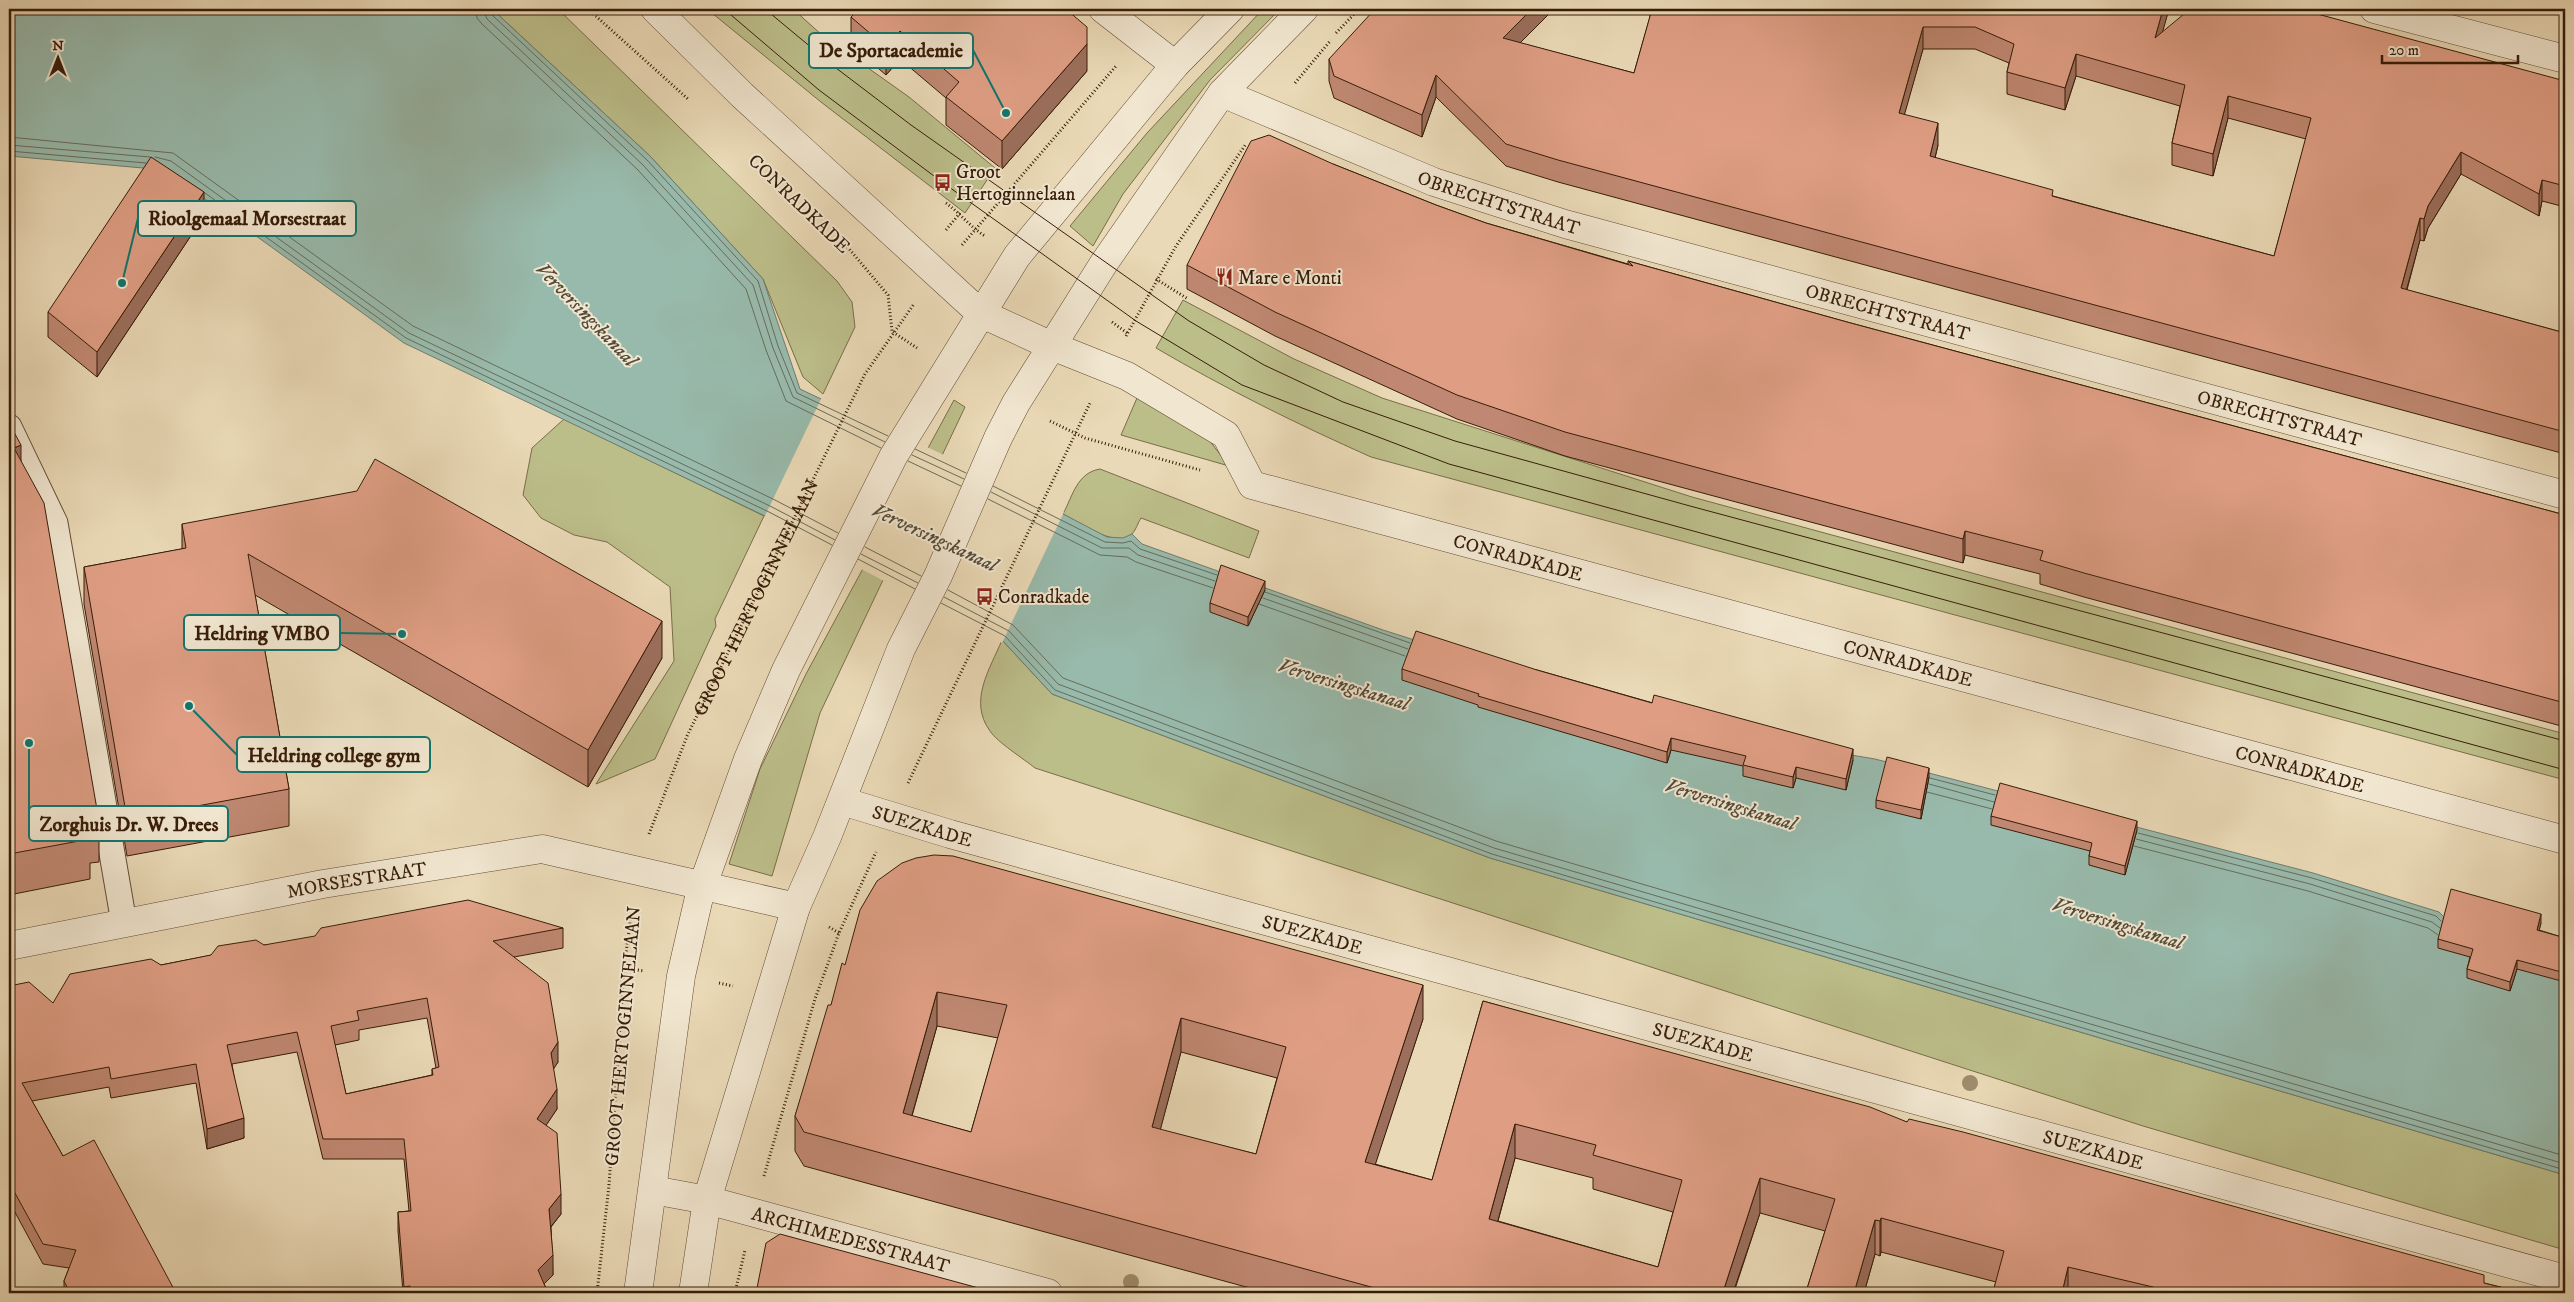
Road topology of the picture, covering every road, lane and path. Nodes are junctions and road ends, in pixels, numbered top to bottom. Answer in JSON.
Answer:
{"nodes":[{"id":1,"x":588,"y":9,"type":"edge"},
{"id":2,"x":656,"y":9,"type":"edge"},
{"id":3,"x":1102,"y":9,"type":"edge"},
{"id":4,"x":1230,"y":9,"type":"edge"},
{"id":5,"x":1304,"y":9,"type":"edge"},
{"id":6,"x":1359,"y":9,"type":"edge"},
{"id":7,"x":2374,"y":9,"type":"edge"},
{"id":8,"x":1140,"y":38,"type":"junction"},
{"id":9,"x":2565,"y":59,"type":"edge"},
{"id":10,"x":1175,"y":65,"type":"junction"},
{"id":11,"x":1222,"y":93,"type":"junction"},
{"id":12,"x":692,"y":103,"type":"dead end"},
{"id":13,"x":1268,"y":114,"type":"junction"},
{"id":14,"x":839,"y":237,"type":"dead end"},
{"id":15,"x":937,"y":274,"type":"junction"},
{"id":16,"x":1156,"y":279,"type":"junction"},
{"id":17,"x":1188,"y":299,"type":"dead end"},
{"id":18,"x":980,"y":313,"type":"junction"},
{"id":19,"x":892,"y":332,"type":"junction"},
{"id":20,"x":1052,"y":346,"type":"junction"},
{"id":21,"x":948,"y":367,"type":"junction"},
{"id":22,"x":1108,"y":369,"type":"junction"},
{"id":23,"x":1016,"y":403,"type":"junction"},
{"id":24,"x":9,"y":427,"type":"edge"},
{"id":25,"x":1073,"y":434,"type":"junction"},
{"id":26,"x":1252,"y":484,"type":"junction"},
{"id":27,"x":2565,"y":496,"type":"edge"},
{"id":28,"x":842,"y":801,"type":"junction"},
{"id":29,"x":892,"y":816,"type":"junction"},
{"id":30,"x":2565,"y":840,"type":"edge"},
{"id":31,"x":637,"y":871,"type":"junction"},
{"id":32,"x":704,"y":886,"type":"junction"},
{"id":33,"x":796,"y":907,"type":"junction"},
{"id":34,"x":124,"y":923,"type":"junction"},
{"id":35,"x":9,"y":946,"type":"edge"},
{"id":36,"x":653,"y":1190,"type":"junction"},
{"id":37,"x":707,"y":1200,"type":"junction"},
{"id":38,"x":754,"y":1212,"type":"junction"},
{"id":39,"x":2565,"y":1279,"type":"edge"},
{"id":40,"x":597,"y":1293,"type":"edge"},
{"id":41,"x":638,"y":1293,"type":"edge"},
{"id":42,"x":693,"y":1293,"type":"edge"},
{"id":43,"x":735,"y":1293,"type":"edge"},
{"id":44,"x":1048,"y":1293,"type":"edge"}],
"edges":[{"from":1,"to":12,"type":"path"},
{"from":2,"to":15,"type":"street","name":"CONRADKADE"},
{"from":3,"to":8,"type":"street"},
{"from":4,"to":10,"type":"street"},
{"from":5,"to":11,"type":"street"},
{"from":6,"to":13,"type":"path"},
{"from":7,"to":9,"type":"street"},
{"from":8,"to":10,"type":"street"},
{"from":8,"to":15,"type":"path","name":"GROOT HERTOGINNELAAN"},
{"from":10,"to":18,"type":"street"},
{"from":11,"to":13,"type":"street","name":"OBRECHTSTRAAT"},
{"from":11,"to":20,"type":"street"},
{"from":13,"to":16,"type":"path"},
{"from":13,"to":27,"type":"street","name":"OBRECHTSTRAAT"},
{"from":14,"to":19,"type":"path","name":"CONRADKADE"},
{"from":15,"to":18,"type":"street","name":"CONRADKADE"},
{"from":15,"to":19,"type":"path","name":"GROOT HERTOGINNELAAN"},
{"from":16,"to":17,"type":"path"},
{"from":16,"to":22,"type":"path"},
{"from":18,"to":20,"type":"street","name":"CONRADKADE"},
{"from":18,"to":21,"type":"street"},
{"from":19,"to":21,"type":"path"},
{"from":19,"to":31,"type":"path","name":"GROOT HERTOGINNELAAN"},
{"from":20,"to":22,"type":"street","name":"CONRADKADE"},
{"from":20,"to":23,"type":"street"},
{"from":21,"to":32,"type":"street"},
{"from":22,"to":25,"type":"path"},
{"from":22,"to":26,"type":"street","name":"CONRADKADE"},
{"from":23,"to":25,"type":"path"},
{"from":23,"to":28,"type":"street"},
{"from":24,"to":34,"type":"lane"},
{"from":25,"to":26,"type":"path"},
{"from":25,"to":29,"type":"path"},
{"from":26,"to":30,"type":"street","name":"CONRADKADE"},
{"from":28,"to":29,"type":"street","name":"SUEZKADE"},
{"from":28,"to":33,"type":"street"},
{"from":29,"to":38,"type":"path"},
{"from":29,"to":39,"type":"street","name":"SUEZKADE"},
{"from":31,"to":32,"type":"street","name":"MORSESTRAAT"},
{"from":31,"to":34,"type":"street","name":"MORSESTRAAT"},
{"from":31,"to":40,"type":"path","name":"GROOT HERTOGINNELAAN"},
{"from":32,"to":33,"type":"street"},
{"from":32,"to":36,"type":"street"},
{"from":33,"to":37,"type":"street"},
{"from":34,"to":35,"type":"street","name":"MORSESTRAAT"},
{"from":36,"to":37,"type":"street","name":"ARCHIMEDESSTRAAT"},
{"from":36,"to":41,"type":"street"},
{"from":37,"to":38,"type":"street","name":"ARCHIMEDESSTRAAT"},
{"from":37,"to":42,"type":"street"},
{"from":38,"to":43,"type":"path"},
{"from":38,"to":44,"type":"street","name":"ARCHIMEDESSTRAAT"}]}
